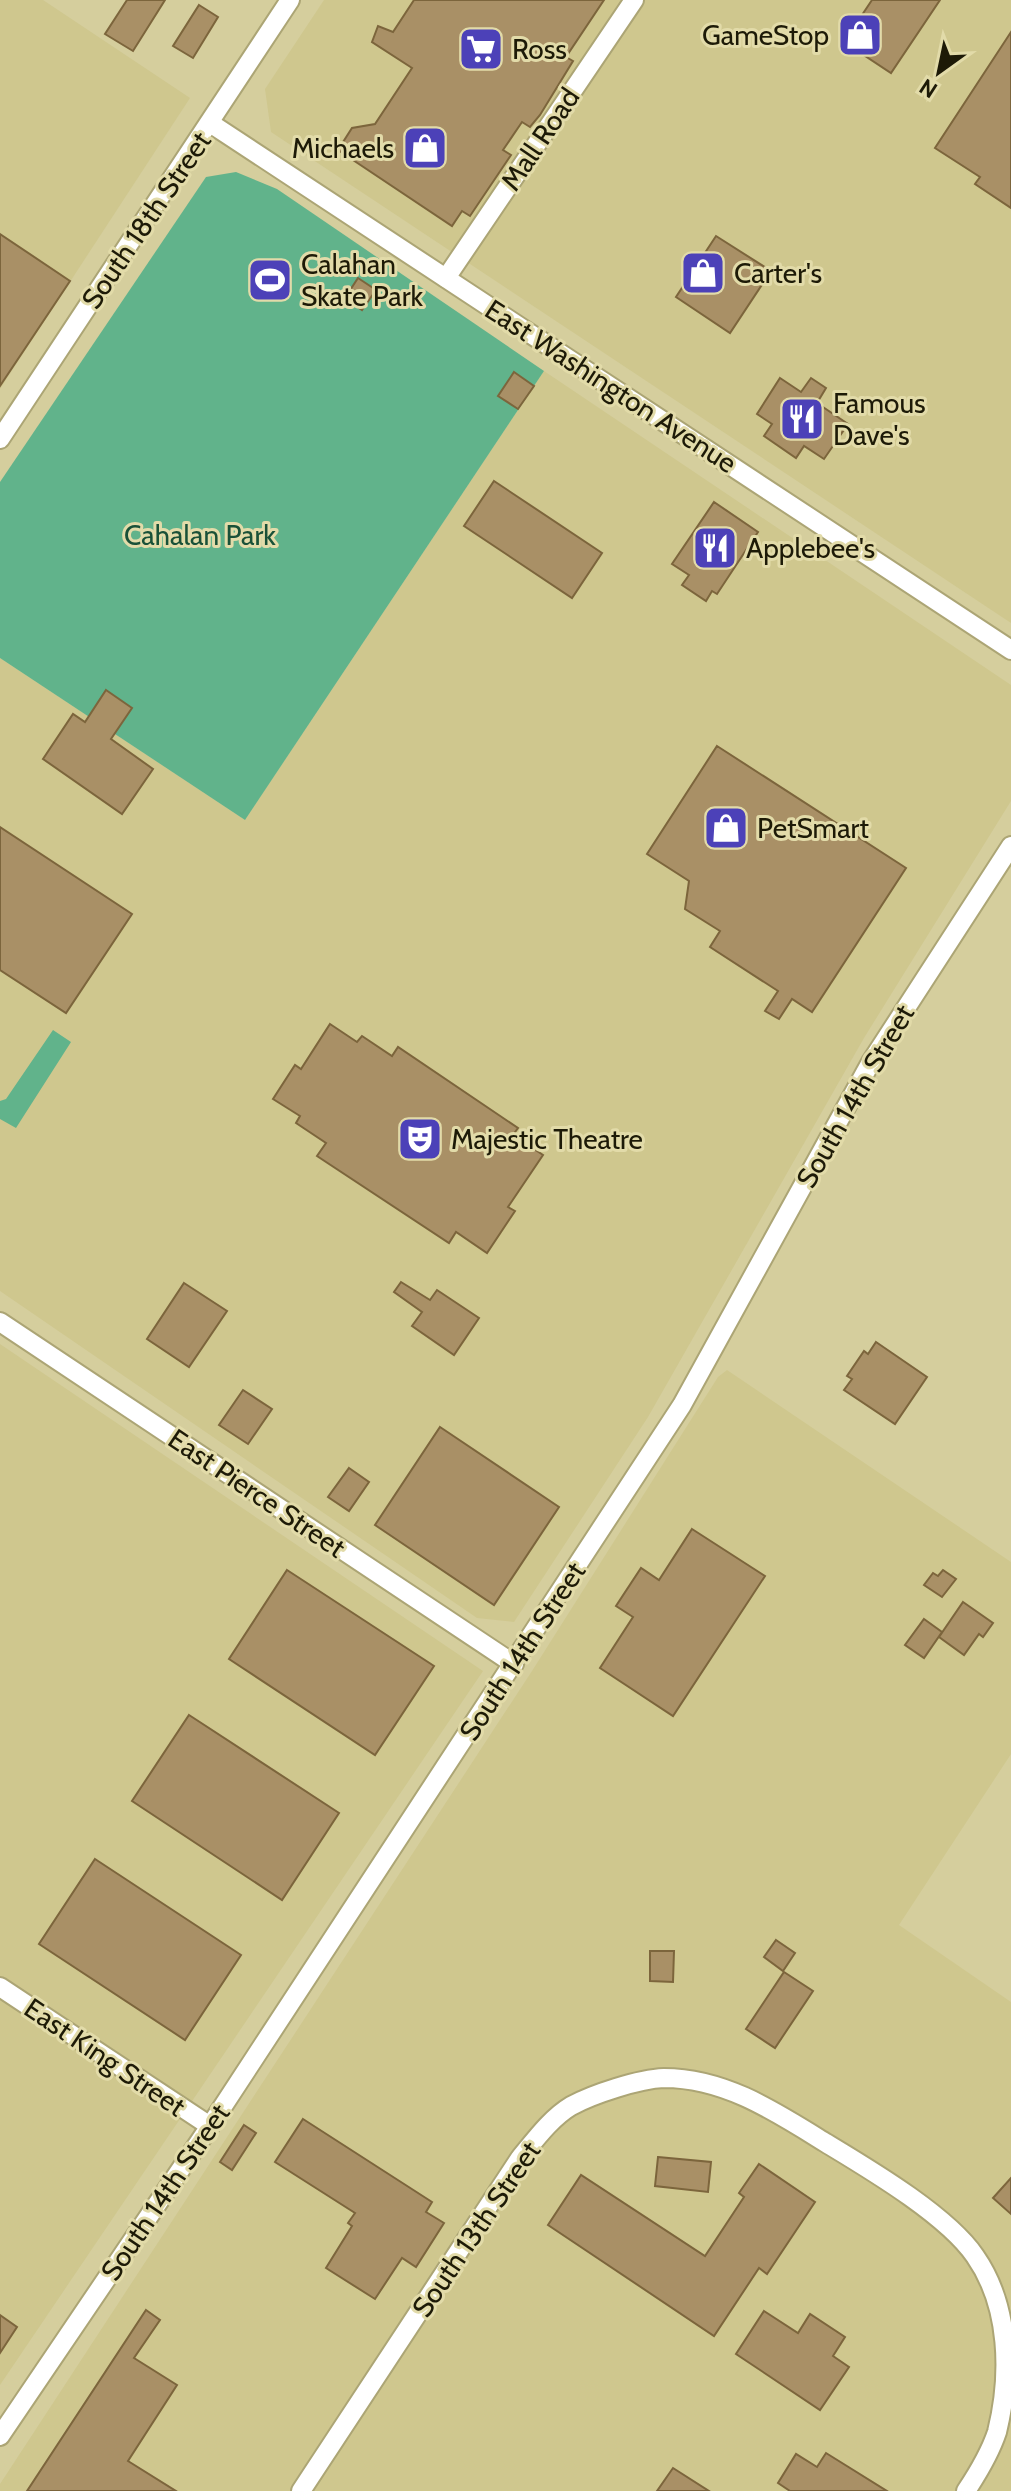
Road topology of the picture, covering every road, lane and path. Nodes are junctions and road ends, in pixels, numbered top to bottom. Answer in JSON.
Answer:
{"nodes":[{"id":1,"x":634,"y":0,"type":"edge"},
{"id":2,"x":288,"y":1,"type":"edge"},
{"id":3,"x":210,"y":123,"type":"junction"},
{"id":4,"x":446,"y":278,"type":"junction"},
{"id":5,"x":0,"y":439,"type":"edge"},
{"id":6,"x":1011,"y":650,"type":"edge"},
{"id":7,"x":1011,"y":846,"type":"edge"},
{"id":8,"x":0,"y":1322,"type":"edge"},
{"id":9,"x":514,"y":1664,"type":"junction"},
{"id":10,"x":0,"y":1987,"type":"edge"},
{"id":11,"x":210,"y":2126,"type":"junction"},
{"id":12,"x":0,"y":2436,"type":"edge"},
{"id":13,"x":301,"y":2491,"type":"edge"},
{"id":14,"x":966,"y":2491,"type":"edge"}],
"edges":[{"from":1,"to":4,"type":"street","name":"Mall Road"},
{"from":2,"to":3,"type":"street","name":"South 18th Street"},
{"from":3,"to":4,"type":"street","name":"East Washington Avenue"},
{"from":3,"to":5,"type":"street","name":"South 18th Street"},
{"from":4,"to":6,"type":"street","name":"East Washington Avenue"},
{"from":7,"to":9,"type":"street","name":"South 14th Street"},
{"from":8,"to":9,"type":"street","name":"East Pierce Street"},
{"from":9,"to":11,"type":"street","name":"South 14th Street"},
{"from":10,"to":11,"type":"street","name":"East King Street"},
{"from":11,"to":12,"type":"street","name":"South 14th Street"},
{"from":13,"to":14,"type":"street","name":"South 13th Street"}]}
